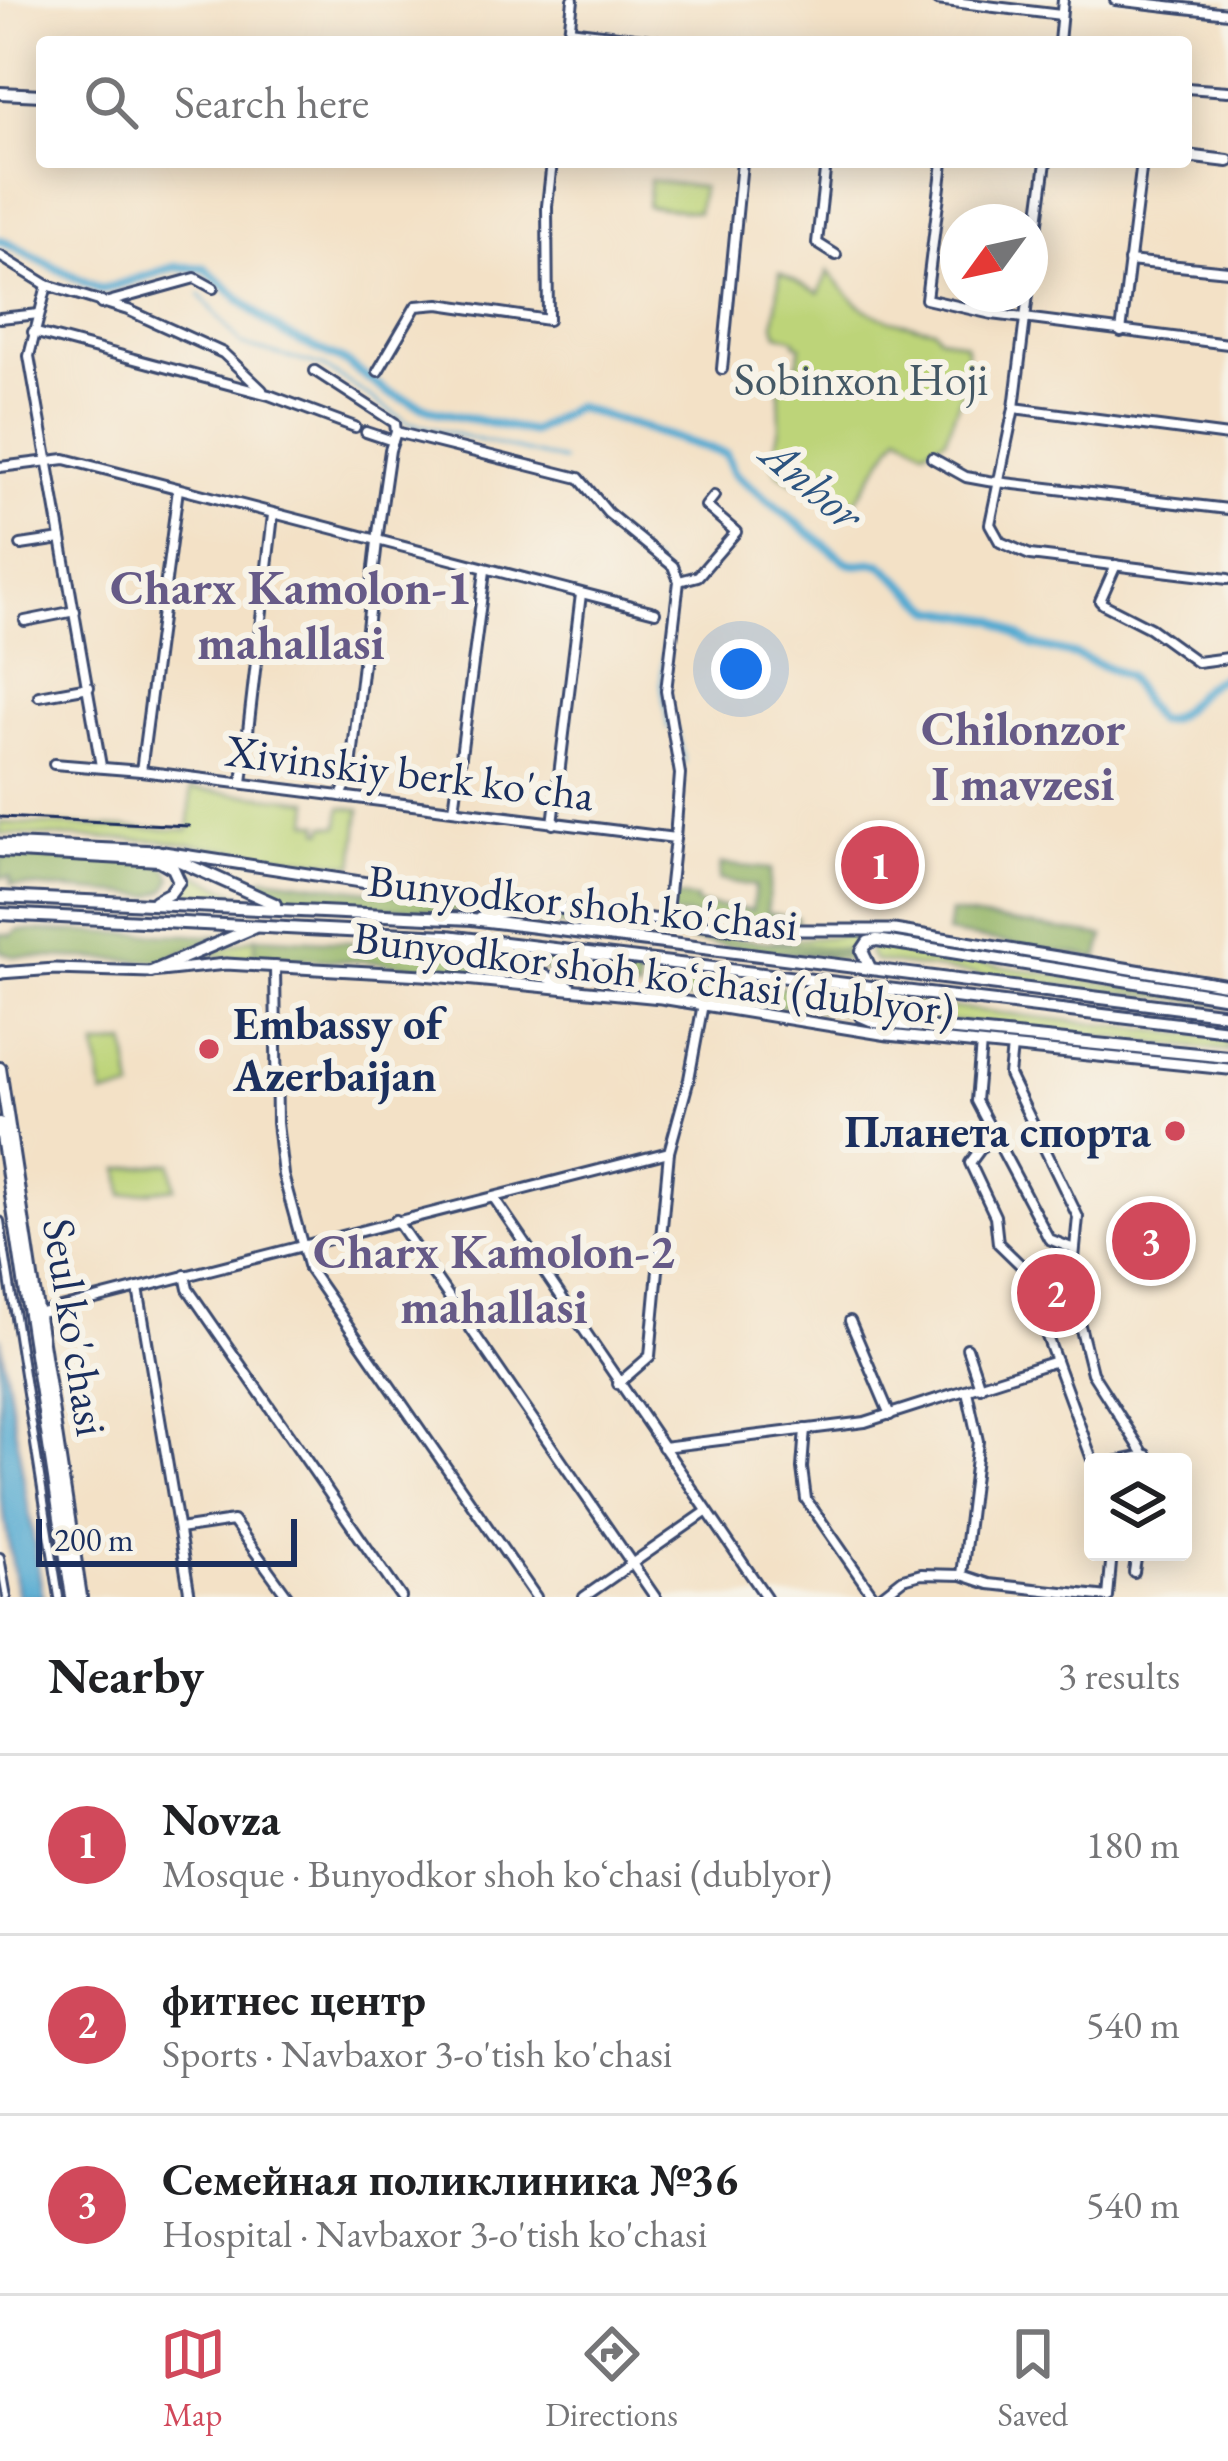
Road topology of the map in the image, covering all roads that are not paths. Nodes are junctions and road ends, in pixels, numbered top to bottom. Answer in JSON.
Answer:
{"nodes":[{"id":1,"x":573,"y":0,"type":"edge"},
{"id":2,"x":937,"y":0,"type":"edge"},
{"id":3,"x":1063,"y":0,"type":"edge"},
{"id":4,"x":1115,"y":0,"type":"edge"},
{"id":5,"x":1228,"y":13,"type":"edge"},
{"id":6,"x":1061,"y":15,"type":"junction"},
{"id":7,"x":569,"y":30,"type":"junction"},
{"id":8,"x":568,"y":36,"type":"edge"},
{"id":9,"x":618,"y":36,"type":"edge"},
{"id":10,"x":1059,"y":36,"type":"edge"},
{"id":11,"x":1192,"y":88,"type":"edge"},
{"id":12,"x":1228,"y":91,"type":"edge"},
{"id":13,"x":0,"y":93,"type":"edge"},
{"id":14,"x":36,"y":95,"type":"edge"},
{"id":15,"x":1192,"y":157,"type":"edge"},
{"id":16,"x":1228,"y":161,"type":"edge"},
{"id":17,"x":551,"y":168,"type":"edge"},
{"id":18,"x":741,"y":168,"type":"edge"},
{"id":19,"x":825,"y":168,"type":"edge"},
{"id":20,"x":943,"y":168,"type":"edge"},
{"id":21,"x":1045,"y":168,"type":"edge"},
{"id":22,"x":1141,"y":168,"type":"edge"},
{"id":23,"x":1040,"y":204,"type":"edge"},
{"id":24,"x":836,"y":254,"type":"dead end"},
{"id":25,"x":0,"y":256,"type":"edge"},
{"id":26,"x":1130,"y":261,"type":"junction"},
{"id":27,"x":1228,"y":271,"type":"edge"},
{"id":28,"x":47,"y":285,"type":"junction"},
{"id":29,"x":213,"y":287,"type":"dead end"},
{"id":30,"x":100,"y":304,"type":"junction"},
{"id":31,"x":1026,"y":312,"type":"edge"},
{"id":32,"x":39,"y":314,"type":"junction"},
{"id":33,"x":0,"y":318,"type":"edge"},
{"id":34,"x":1025,"y":319,"type":"junction"},
{"id":35,"x":34,"y":332,"type":"junction"},
{"id":36,"x":1121,"y":332,"type":"junction"},
{"id":37,"x":1228,"y":344,"type":"edge"},
{"id":38,"x":722,"y":369,"type":"dead end"},
{"id":39,"x":315,"y":371,"type":"dead end"},
{"id":40,"x":378,"y":371,"type":"dead end"},
{"id":41,"x":268,"y":395,"type":"junction"},
{"id":42,"x":1014,"y":408,"type":"junction"},
{"id":43,"x":355,"y":428,"type":"dead end"},
{"id":44,"x":367,"y":432,"type":"dead end"},
{"id":45,"x":395,"y":436,"type":"junction"},
{"id":46,"x":1228,"y":436,"type":"edge"},
{"id":47,"x":932,"y":458,"type":"dead end"},
{"id":48,"x":47,"y":460,"type":"junction"},
{"id":49,"x":0,"y":467,"type":"edge"},
{"id":50,"x":1002,"y":482,"type":"junction"},
{"id":51,"x":178,"y":489,"type":"junction"},
{"id":52,"x":715,"y":496,"type":"dead end"},
{"id":53,"x":1228,"y":508,"type":"edge"},
{"id":54,"x":273,"y":515,"type":"junction"},
{"id":55,"x":62,"y":539,"type":"junction"},
{"id":56,"x":377,"y":542,"type":"junction"},
{"id":57,"x":21,"y":545,"type":"dead end"},
{"id":58,"x":1116,"y":565,"type":"junction"},
{"id":59,"x":485,"y":571,"type":"junction"},
{"id":60,"x":1228,"y":579,"type":"edge"},
{"id":61,"x":679,"y":581,"type":"junction"},
{"id":62,"x":580,"y":594,"type":"junction"},
{"id":63,"x":75,"y":611,"type":"junction"},
{"id":64,"x":655,"y":612,"type":"dead end"},
{"id":65,"x":25,"y":621,"type":"dead end"},
{"id":66,"x":1228,"y":658,"type":"edge"},
{"id":67,"x":89,"y":687,"type":"junction"},
{"id":68,"x":39,"y":696,"type":"dead end"},
{"id":69,"x":55,"y":764,"type":"dead end"},
{"id":70,"x":101,"y":766,"type":"junction"},
{"id":71,"x":141,"y":770,"type":"junction"},
{"id":72,"x":242,"y":783,"type":"junction"},
{"id":73,"x":341,"y":796,"type":"junction"},
{"id":74,"x":454,"y":810,"type":"junction"},
{"id":75,"x":553,"y":824,"type":"junction"},
{"id":76,"x":675,"y":838,"type":"junction"},
{"id":77,"x":0,"y":847,"type":"edge"},
{"id":78,"x":157,"y":851,"type":"junction"},
{"id":79,"x":0,"y":897,"type":"edge"},
{"id":80,"x":146,"y":903,"type":"junction"},
{"id":81,"x":532,"y":905,"type":"junction"},
{"id":82,"x":284,"y":908,"type":"junction"},
{"id":83,"x":0,"y":914,"type":"edge"},
{"id":84,"x":472,"y":919,"type":"junction"},
{"id":85,"x":666,"y":921,"type":"junction"},
{"id":86,"x":257,"y":926,"type":"junction"},
{"id":87,"x":447,"y":936,"type":"junction"},
{"id":88,"x":275,"y":964,"type":"junction"},
{"id":89,"x":873,"y":970,"type":"junction"},
{"id":90,"x":151,"y":972,"type":"junction"},
{"id":91,"x":1,"y":973,"type":"edge"},
{"id":92,"x":1139,"y":979,"type":"junction"},
{"id":93,"x":1228,"y":985,"type":"edge"},
{"id":94,"x":569,"y":986,"type":"junction"},
{"id":95,"x":871,"y":987,"type":"junction"},
{"id":96,"x":1228,"y":998,"type":"edge"},
{"id":97,"x":703,"y":1004,"type":"junction"},
{"id":98,"x":1228,"y":1014,"type":"edge"},
{"id":99,"x":1228,"y":1030,"type":"edge"},
{"id":100,"x":981,"y":1044,"type":"junction"},
{"id":101,"x":1012,"y":1047,"type":"junction"},
{"id":102,"x":1228,"y":1057,"type":"edge"},
{"id":103,"x":0,"y":1068,"type":"edge"},
{"id":104,"x":1228,"y":1069,"type":"edge"},
{"id":105,"x":0,"y":1123,"type":"edge"},
{"id":106,"x":988,"y":1123,"type":"junction"},
{"id":107,"x":669,"y":1152,"type":"junction"},
{"id":108,"x":494,"y":1198,"type":"junction"},
{"id":109,"x":396,"y":1220,"type":"junction"},
{"id":110,"x":0,"y":1221,"type":"edge"},
{"id":111,"x":301,"y":1244,"type":"junction"},
{"id":112,"x":1074,"y":1249,"type":"junction"},
{"id":113,"x":185,"y":1275,"type":"junction"},
{"id":114,"x":138,"y":1288,"type":"junction"},
{"id":115,"x":38,"y":1313,"type":"junction"},
{"id":116,"x":850,"y":1321,"type":"dead end"},
{"id":117,"x":968,"y":1348,"type":"dead end"},
{"id":118,"x":1056,"y":1361,"type":"junction"},
{"id":119,"x":617,"y":1384,"type":"junction"},
{"id":120,"x":980,"y":1387,"type":"junction"},
{"id":121,"x":968,"y":1391,"type":"junction"},
{"id":122,"x":890,"y":1415,"type":"junction"},
{"id":123,"x":806,"y":1428,"type":"junction"},
{"id":124,"x":664,"y":1447,"type":"junction"},
{"id":125,"x":1091,"y":1453,"type":"edge"},
{"id":126,"x":1145,"y":1453,"type":"edge"},
{"id":127,"x":706,"y":1511,"type":"junction"},
{"id":128,"x":179,"y":1529,"type":"junction"},
{"id":129,"x":0,"y":1557,"type":"edge"},
{"id":130,"x":1111,"y":1561,"type":"edge"},
{"id":131,"x":1136,"y":1561,"type":"edge"},
{"id":132,"x":632,"y":1563,"type":"junction"},
{"id":133,"x":1134,"y":1572,"type":"dead end"},
{"id":134,"x":962,"y":1575,"type":"junction"},
{"id":135,"x":7,"y":1597,"type":"edge"},
{"id":136,"x":59,"y":1597,"type":"edge"},
{"id":137,"x":76,"y":1597,"type":"edge"},
{"id":138,"x":190,"y":1597,"type":"edge"},
{"id":139,"x":288,"y":1597,"type":"edge"},
{"id":140,"x":400,"y":1597,"type":"edge"},
{"id":141,"x":536,"y":1597,"type":"edge"},
{"id":142,"x":584,"y":1597,"type":"edge"},
{"id":143,"x":656,"y":1597,"type":"edge"},
{"id":144,"x":766,"y":1597,"type":"edge"},
{"id":145,"x":877,"y":1597,"type":"edge"},
{"id":146,"x":1108,"y":1597,"type":"edge"}],
"edges":[{"from":1,"to":7,"type":"street"},
{"from":2,"to":6,"type":"street"},
{"from":3,"to":6,"type":"street"},
{"from":4,"to":5,"type":"street"},
{"from":6,"to":10,"type":"street"},
{"from":7,"to":8,"type":"street"},
{"from":7,"to":9,"type":"street"},
{"from":11,"to":12,"type":"street"},
{"from":13,"to":14,"type":"main road"},
{"from":15,"to":16,"type":"main road"},
{"from":17,"to":40,"type":"street"},
{"from":18,"to":38,"type":"street"},
{"from":19,"to":24,"type":"street"},
{"from":20,"to":34,"type":"street"},
{"from":21,"to":23,"type":"street"},
{"from":22,"to":26,"type":"street"},
{"from":25,"to":28,"type":"street"},
{"from":26,"to":27,"type":"street"},
{"from":26,"to":36,"type":"street"},
{"from":28,"to":30,"type":"street"},
{"from":28,"to":32,"type":"street"},
{"from":29,"to":30,"type":"street"},
{"from":30,"to":41,"type":"street"},
{"from":31,"to":34,"type":"street"},
{"from":32,"to":33,"type":"street"},
{"from":32,"to":35,"type":"street"},
{"from":34,"to":36,"type":"street"},
{"from":34,"to":42,"type":"street"},
{"from":35,"to":41,"type":"street"},
{"from":35,"to":48,"type":"street"},
{"from":36,"to":37,"type":"street"},
{"from":39,"to":45,"type":"street"},
{"from":41,"to":43,"type":"street"},
{"from":42,"to":46,"type":"street"},
{"from":42,"to":50,"type":"street"},
{"from":44,"to":45,"type":"street"},
{"from":45,"to":56,"type":"street"},
{"from":45,"to":61,"type":"street"},
{"from":47,"to":50,"type":"street"},
{"from":48,"to":49,"type":"street"},
{"from":48,"to":51,"type":"street"},
{"from":48,"to":55,"type":"street"},
{"from":50,"to":53,"type":"street"},
{"from":50,"to":58,"type":"street"},
{"from":51,"to":54,"type":"street"},
{"from":51,"to":71,"type":"street"},
{"from":52,"to":61,"type":"street"},
{"from":54,"to":56,"type":"street"},
{"from":54,"to":72,"type":"street"},
{"from":55,"to":57,"type":"street"},
{"from":55,"to":63,"type":"street"},
{"from":56,"to":59,"type":"street"},
{"from":56,"to":73,"type":"street"},
{"from":58,"to":60,"type":"street"},
{"from":58,"to":66,"type":"street"},
{"from":59,"to":62,"type":"street"},
{"from":59,"to":74,"type":"street"},
{"from":61,"to":76,"type":"street"},
{"from":62,"to":64,"type":"street"},
{"from":62,"to":75,"type":"street"},
{"from":63,"to":65,"type":"street"},
{"from":63,"to":67,"type":"street"},
{"from":67,"to":68,"type":"street"},
{"from":67,"to":70,"type":"street"},
{"from":69,"to":70,"type":"street","name":"Xivinskiy berk ko'cha"},
{"from":70,"to":71,"type":"street","name":"Xivinskiy berk ko'cha"},
{"from":71,"to":72,"type":"street","name":"Xivinskiy berk ko'cha"},
{"from":72,"to":73,"type":"street","name":"Xivinskiy berk ko'cha"},
{"from":73,"to":74,"type":"street","name":"Xivinskiy berk ko'cha"},
{"from":74,"to":75,"type":"street","name":"Xivinskiy berk ko'cha"},
{"from":75,"to":76,"type":"street","name":"Xivinskiy berk ko'cha"},
{"from":76,"to":85,"type":"street"},
{"from":77,"to":78,"type":"street","name":"Bunyodkor shoh koʻchasi (dublyor)"},
{"from":77,"to":80,"type":"main road"},
{"from":78,"to":81,"type":"street","name":"Bunyodkor shoh koʻchasi (dublyor)"},
{"from":78,"to":82,"type":"main road"},
{"from":79,"to":80,"type":"main road","name":"Bunyodkor shoh ko'chasi"},
{"from":80,"to":82,"type":"main road","name":"Bunyodkor shoh ko'chasi"},
{"from":81,"to":84,"type":"main road"},
{"from":81,"to":85,"type":"street","name":"Bunyodkor shoh koʻchasi (dublyor)"},
{"from":82,"to":84,"type":"main road","name":"Bunyodkor shoh ko'chasi"},
{"from":83,"to":86,"type":"main road","name":"Bunyodkor shoh ko'chasi"},
{"from":84,"to":89,"type":"main road","name":"Bunyodkor shoh ko'chasi"},
{"from":85,"to":92,"type":"street","name":"Bunyodkor shoh koʻchasi (dublyor)"},
{"from":86,"to":87,"type":"main road","name":"Bunyodkor shoh ko'chasi"},
{"from":86,"to":90,"type":"main road"},
{"from":87,"to":94,"type":"main road"},
{"from":87,"to":95,"type":"main road","name":"Bunyodkor shoh ko'chasi"},
{"from":88,"to":90,"type":"street","name":"Bunyodkor shoh koʻchasi (dublyor)"},
{"from":88,"to":94,"type":"street","name":"Bunyodkor shoh koʻchasi (dublyor)"},
{"from":88,"to":111,"type":"street"},
{"from":89,"to":92,"type":"main road"},
{"from":89,"to":98,"type":"main road","name":"Bunyodkor shoh ko'chasi"},
{"from":90,"to":91,"type":"street","name":"Bunyodkor shoh koʻchasi (dublyor)"},
{"from":92,"to":93,"type":"street","name":"Bunyodkor shoh koʻchasi (dublyor)"},
{"from":92,"to":96,"type":"main road"},
{"from":94,"to":97,"type":"street","name":"Bunyodkor shoh koʻchasi (dublyor)"},
{"from":95,"to":99,"type":"main road","name":"Bunyodkor shoh ko'chasi"},
{"from":95,"to":102,"type":"main road"},
{"from":97,"to":100,"type":"street","name":"Bunyodkor shoh koʻchasi (dublyor)"},
{"from":97,"to":107,"type":"street"},
{"from":100,"to":101,"type":"street","name":"Bunyodkor shoh koʻchasi (dublyor)"},
{"from":100,"to":106,"type":"street"},
{"from":101,"to":104,"type":"street","name":"Bunyodkor shoh koʻchasi (dublyor)"},
{"from":101,"to":112,"type":"street"},
{"from":103,"to":115,"type":"main road","name":"Seul ko'chasi"},
{"from":105,"to":115,"type":"main road","name":"Seul ko'chasi"},
{"from":106,"to":112,"type":"street"},
{"from":106,"to":118,"type":"street"},
{"from":107,"to":108,"type":"street"},
{"from":107,"to":119,"type":"street"},
{"from":108,"to":109,"type":"street"},
{"from":108,"to":119,"type":"street"},
{"from":109,"to":111,"type":"street"},
{"from":109,"to":132,"type":"street"},
{"from":110,"to":136,"type":"street"},
{"from":111,"to":113,"type":"street"},
{"from":111,"to":141,"type":"street"},
{"from":112,"to":126,"type":"street"},
{"from":113,"to":114,"type":"street"},
{"from":113,"to":140,"type":"street"},
{"from":114,"to":115,"type":"street"},
{"from":114,"to":128,"type":"street"},
{"from":115,"to":137,"type":"main road","name":"Seul ko'chasi"},
{"from":116,"to":122,"type":"street"},
{"from":117,"to":120,"type":"street"},
{"from":118,"to":120,"type":"street"},
{"from":118,"to":125,"type":"street"},
{"from":119,"to":124,"type":"street"},
{"from":120,"to":121,"type":"street"},
{"from":121,"to":122,"type":"street"},
{"from":121,"to":134,"type":"street"},
{"from":122,"to":123,"type":"street"},
{"from":123,"to":124,"type":"street"},
{"from":123,"to":145,"type":"street"},
{"from":124,"to":127,"type":"street"},
{"from":127,"to":132,"type":"street"},
{"from":127,"to":144,"type":"street"},
{"from":128,"to":138,"type":"street"},
{"from":128,"to":139,"type":"street"},
{"from":129,"to":135,"type":"street"},
{"from":130,"to":146,"type":"street"},
{"from":131,"to":133,"type":"street"},
{"from":132,"to":142,"type":"street"},
{"from":132,"to":143,"type":"street"},
{"from":134,"to":145,"type":"street"},
{"from":134,"to":146,"type":"street"}]}
